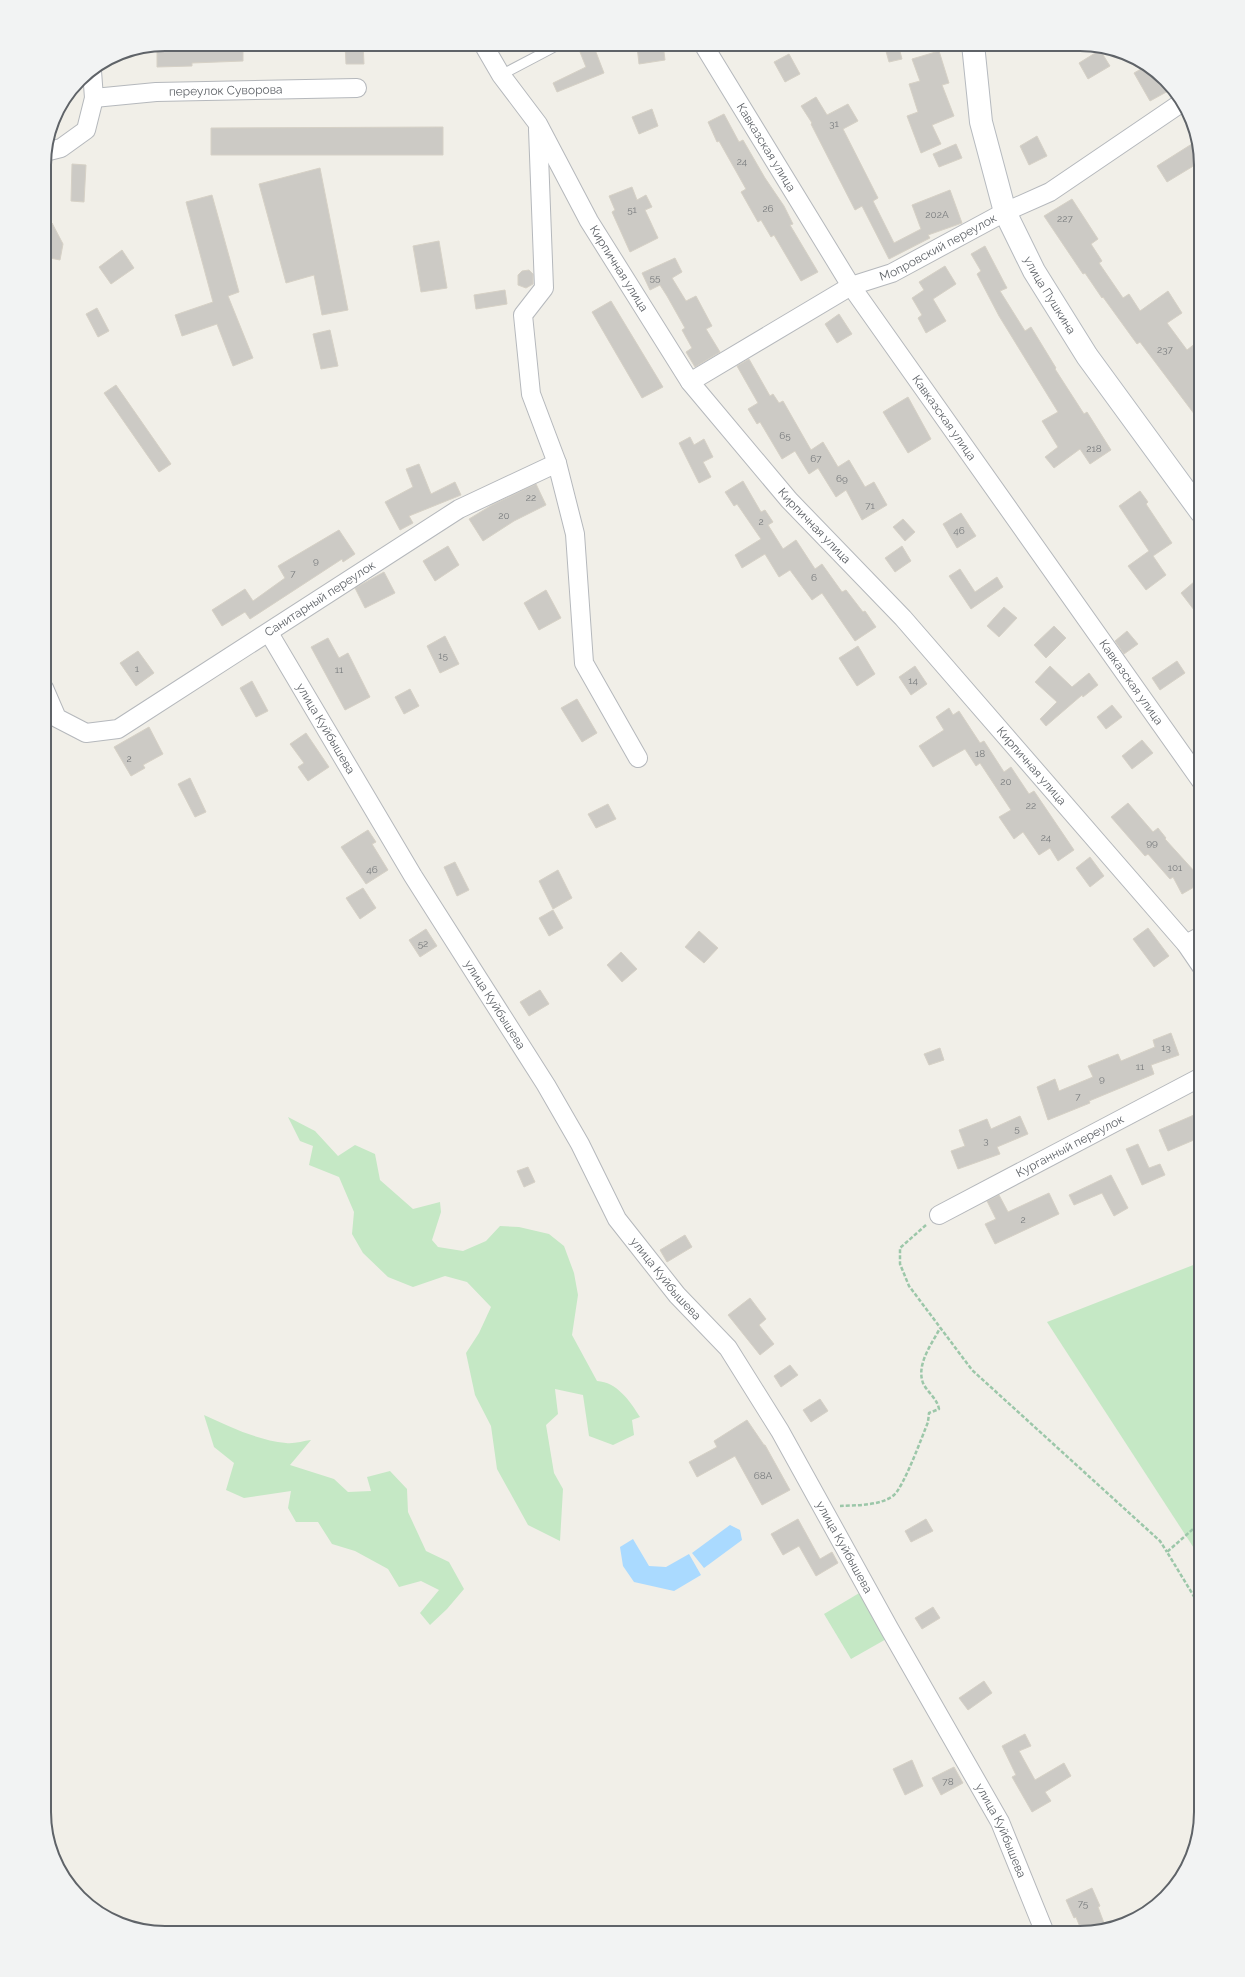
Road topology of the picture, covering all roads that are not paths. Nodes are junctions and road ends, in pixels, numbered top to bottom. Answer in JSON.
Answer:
{"nodes":[{"id":1,"x":487,"y":51,"type":"edge"},
{"id":2,"x":547,"y":51,"type":"edge"},
{"id":3,"x":707,"y":51,"type":"edge"},
{"id":4,"x":974,"y":51,"type":"edge"},
{"id":5,"x":501,"y":75,"type":"junction"},
{"id":6,"x":92,"y":77,"type":"edge"},
{"id":7,"x":358,"y":88,"type":"dead end"},
{"id":8,"x":94,"y":98,"type":"junction"},
{"id":9,"x":1177,"y":106,"type":"edge"},
{"id":10,"x":538,"y":124,"type":"junction"},
{"id":11,"x":52,"y":150,"type":"edge"},
{"id":12,"x":1005,"y":212,"type":"junction"},
{"id":13,"x":851,"y":286,"type":"junction"},
{"id":14,"x":690,"y":382,"type":"junction"},
{"id":15,"x":557,"y":463,"type":"junction"},
{"id":16,"x":1194,"y":502,"type":"edge"},
{"id":17,"x":269,"y":633,"type":"junction"},
{"id":18,"x":51,"y":704,"type":"edge"},
{"id":19,"x":638,"y":758,"type":"dead end"},
{"id":20,"x":1194,"y":771,"type":"edge"},
{"id":21,"x":1193,"y":940,"type":"edge"},
{"id":22,"x":1194,"y":1081,"type":"edge"},
{"id":23,"x":939,"y":1215,"type":"road end"},
{"id":24,"x":1042,"y":1926,"type":"edge"}],
"edges":[{"from":1,"to":5,"type":"street","name":"Кирпичная улица"},
{"from":2,"to":5,"type":"lane"},
{"from":3,"to":13,"type":"street","name":"Кавказская улица"},
{"from":4,"to":12,"type":"main road","name":"улица Пушкина"},
{"from":5,"to":10,"type":"street","name":"Кирпичная улица"},
{"from":6,"to":8,"type":"street"},
{"from":7,"to":8,"type":"street","name":"переулок Суворова"},
{"from":8,"to":11,"type":"street"},
{"from":9,"to":12,"type":"street","name":"Мопровский переулок"},
{"from":10,"to":14,"type":"street","name":"Кирпичная улица"},
{"from":10,"to":15,"type":"street"},
{"from":12,"to":13,"type":"street","name":"Мопровский переулок"},
{"from":12,"to":16,"type":"main road","name":"улица Пушкина"},
{"from":13,"to":14,"type":"street","name":"Мопровский переулок"},
{"from":13,"to":20,"type":"street","name":"Кавказская улица"},
{"from":14,"to":21,"type":"street","name":"Кирпичная улица"},
{"from":15,"to":17,"type":"street","name":"Санитарный переулок"},
{"from":15,"to":19,"type":"street"},
{"from":17,"to":18,"type":"street","name":"Санитарный переулок"},
{"from":17,"to":24,"type":"street","name":"улица Куйбышева"},
{"from":22,"to":23,"type":"street","name":"Курганный переулок"}]}
